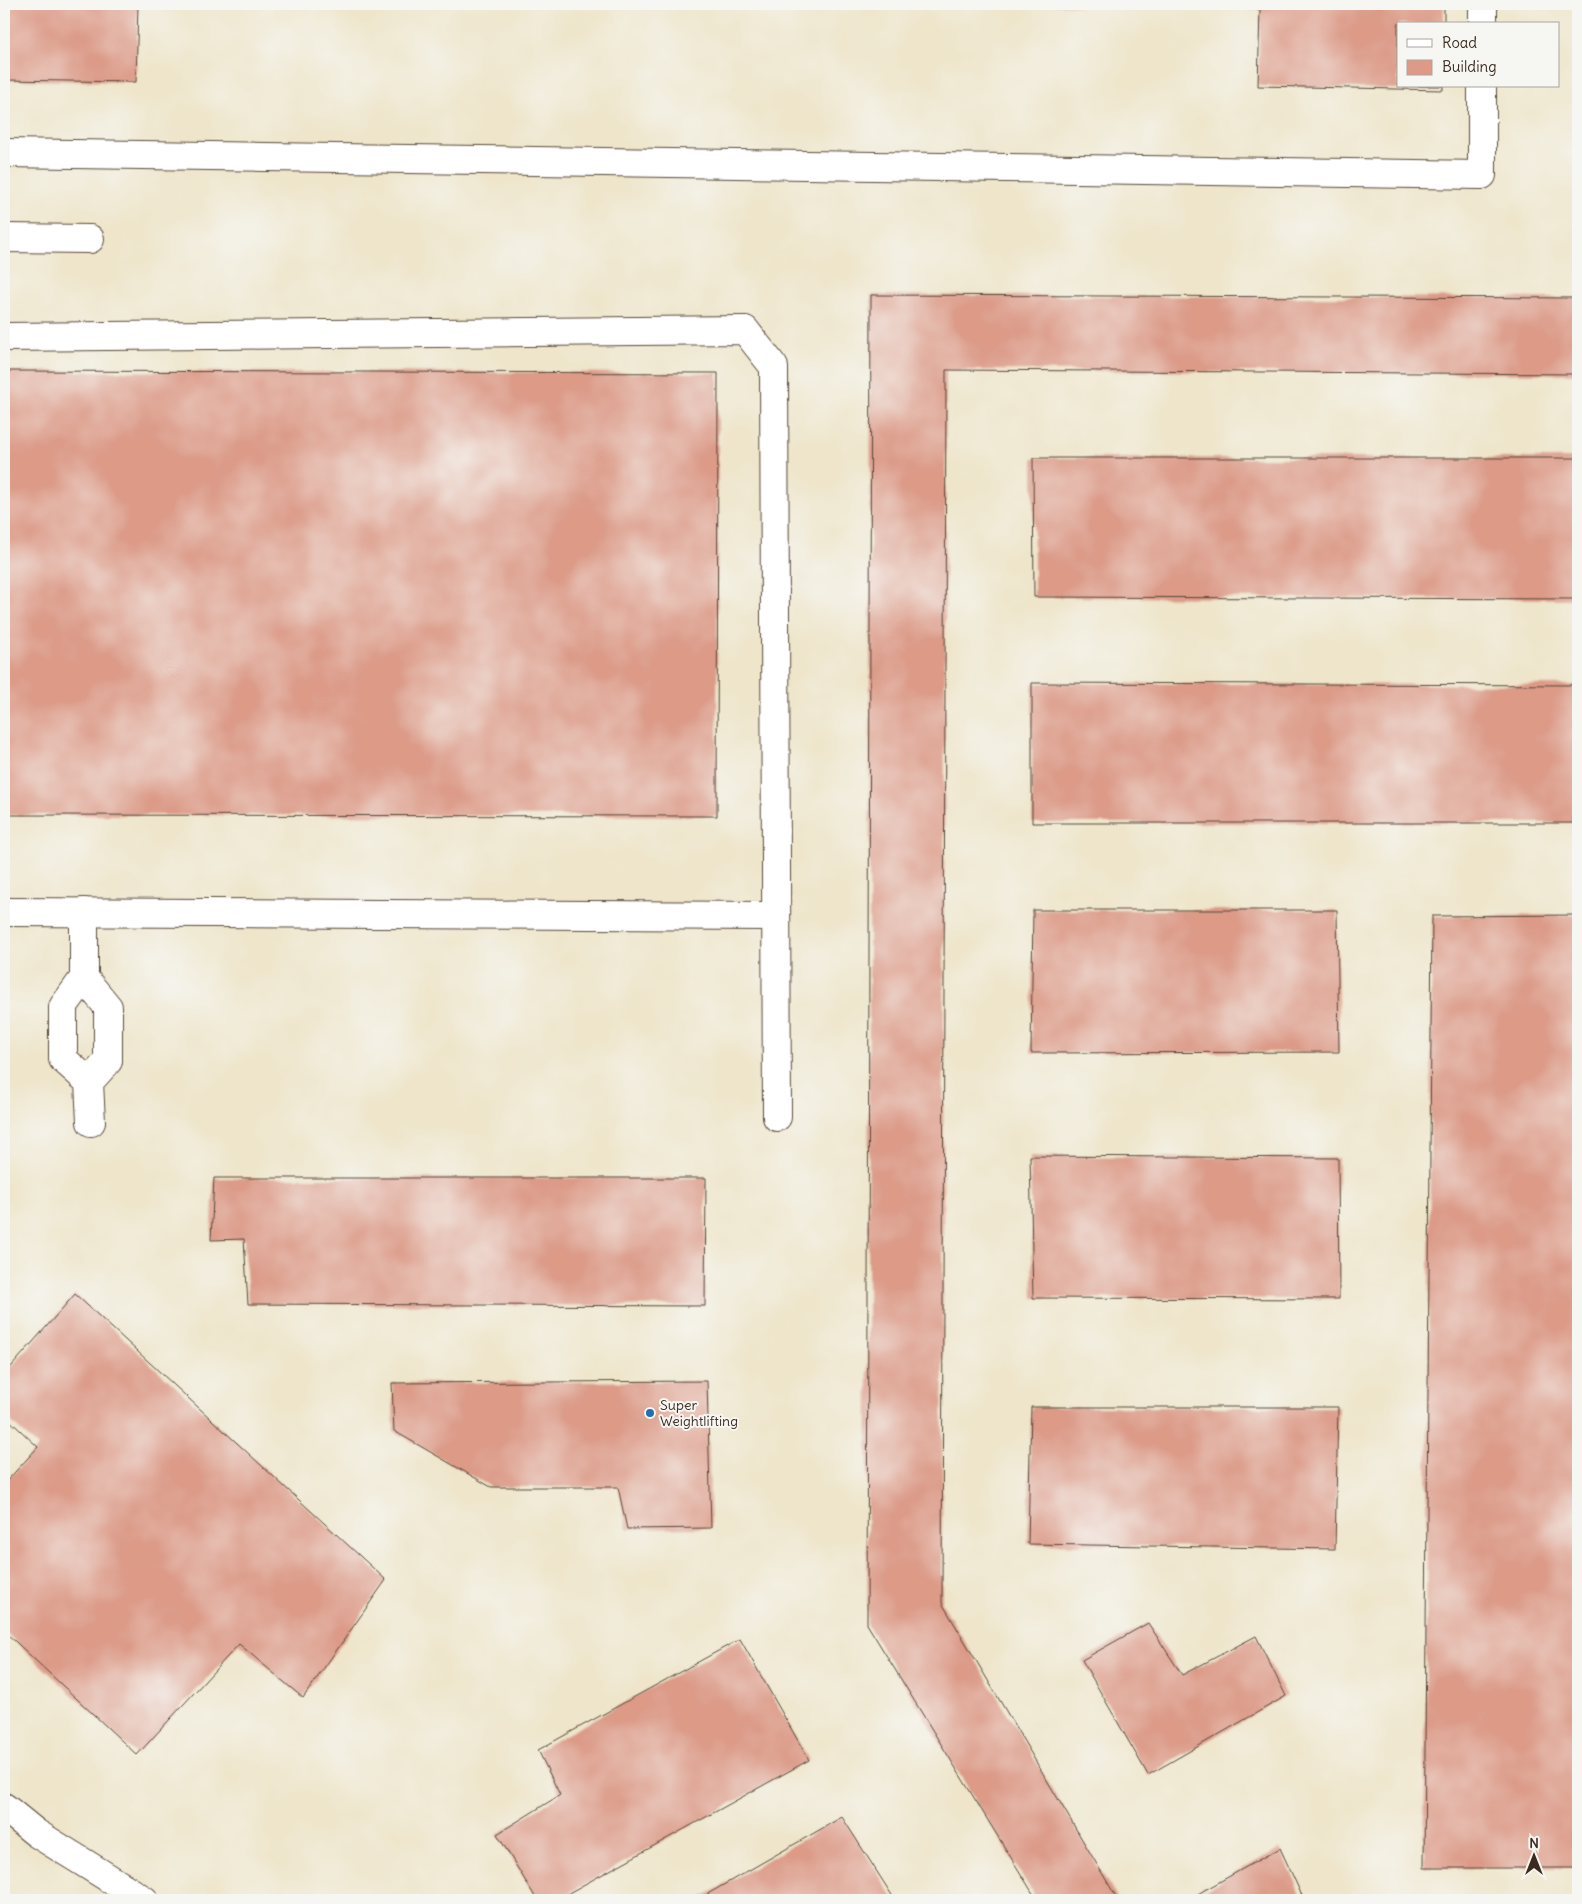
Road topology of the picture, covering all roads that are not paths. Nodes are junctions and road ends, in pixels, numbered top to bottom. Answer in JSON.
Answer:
{"nodes":[{"id":1,"x":1483,"y":4,"type":"edge"},
{"id":2,"x":1482,"y":22,"type":"edge"},
{"id":3,"x":1482,"y":88,"type":"edge"},
{"id":4,"x":4,"y":153,"type":"edge"},
{"id":5,"x":4,"y":238,"type":"edge"},
{"id":6,"x":90,"y":239,"type":"dead end"},
{"id":7,"x":4,"y":337,"type":"edge"},
{"id":8,"x":4,"y":912,"type":"edge"},
{"id":9,"x":84,"y":912,"type":"junction"},
{"id":10,"x":776,"y":916,"type":"junction"},
{"id":11,"x":84,"y":978,"type":"junction"},
{"id":12,"x":89,"y":1082,"type":"junction"},
{"id":13,"x":777,"y":1117,"type":"dead end"},
{"id":14,"x":91,"y":1122,"type":"dead end"},
{"id":15,"x":4,"y":1807,"type":"edge"},
{"id":16,"x":144,"y":1900,"type":"edge"}],
"edges":[{"from":1,"to":2,"type":"main road"},
{"from":3,"to":4,"type":"main road"},
{"from":5,"to":6,"type":"main road"},
{"from":7,"to":10,"type":"main road"},
{"from":8,"to":9,"type":"main road"},
{"from":9,"to":10,"type":"main road"},
{"from":9,"to":11,"type":"main road"},
{"from":10,"to":13,"type":"main road"},
{"from":11,"to":12,"type":"main road"},
{"from":11,"to":12,"type":"main road"},
{"from":12,"to":14,"type":"main road"},
{"from":15,"to":16,"type":"main road"}]}
